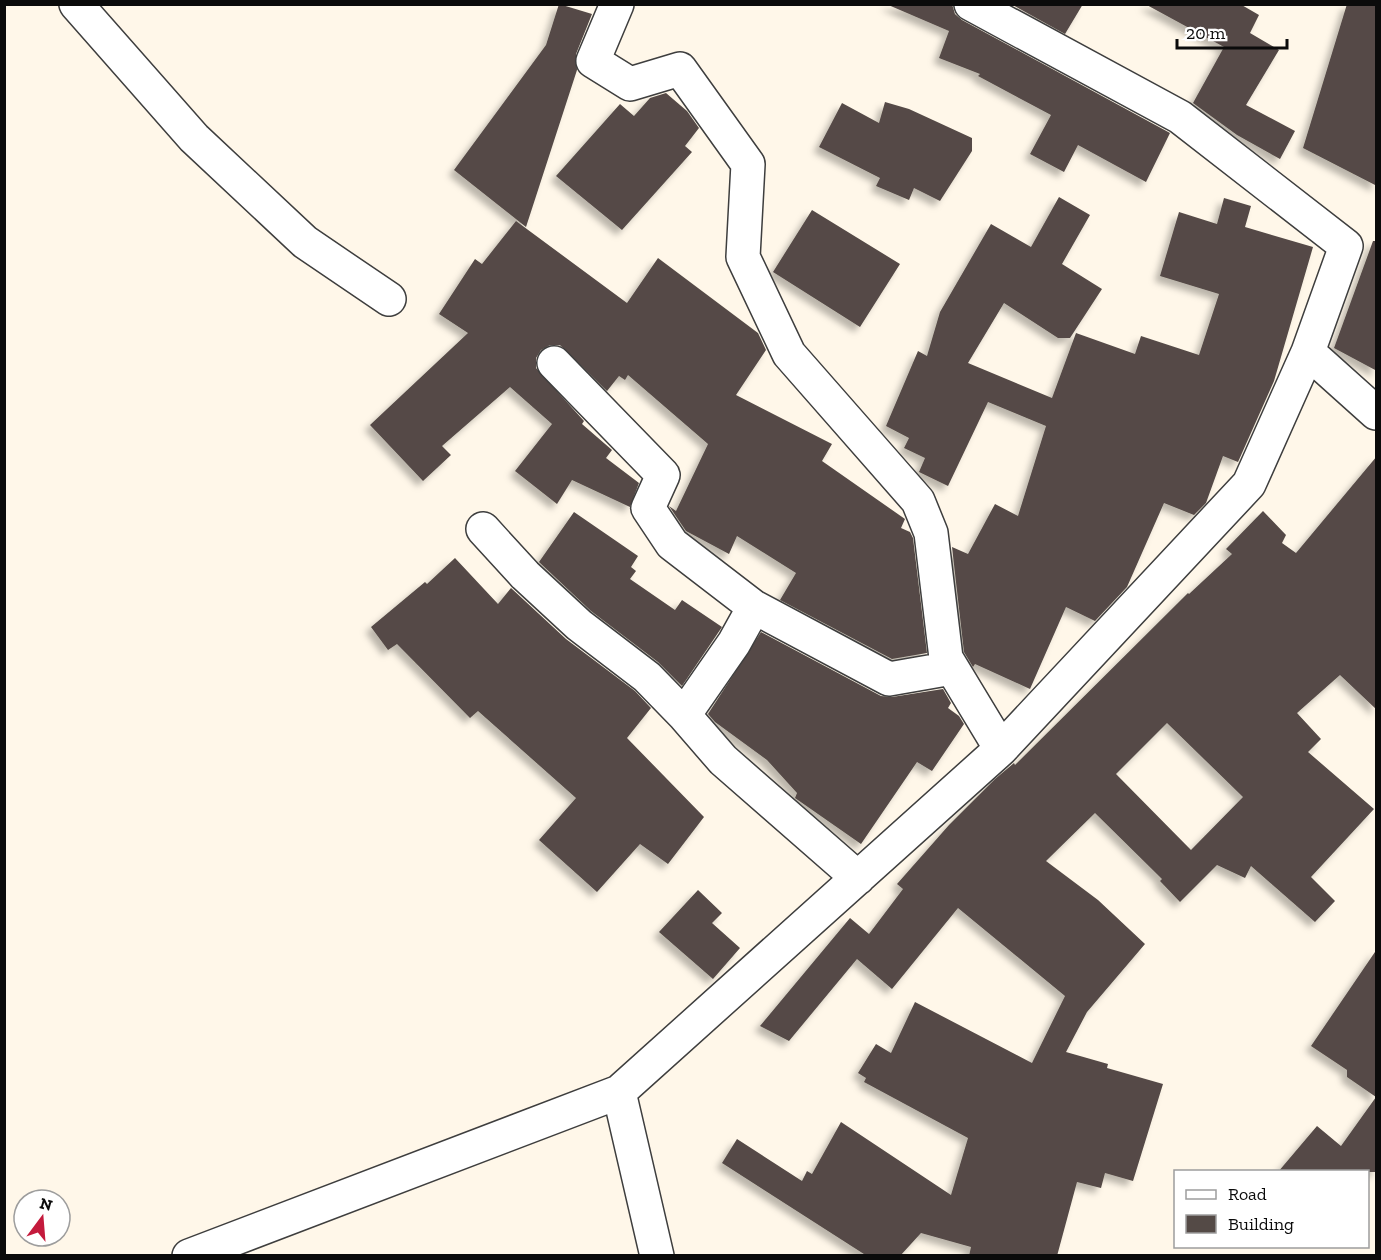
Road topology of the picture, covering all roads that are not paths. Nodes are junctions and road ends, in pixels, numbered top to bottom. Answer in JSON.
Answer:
{"nodes":[{"id":1,"x":76,"y":4,"type":"edge"},
{"id":2,"x":617,"y":4,"type":"edge"},
{"id":3,"x":971,"y":4,"type":"edge"},
{"id":4,"x":389,"y":299,"type":"dead end"},
{"id":5,"x":1308,"y":352,"type":"junction"},
{"id":6,"x":554,"y":363,"type":"dead end"},
{"id":7,"x":1377,"y":413,"type":"edge"},
{"id":8,"x":483,"y":529,"type":"dead end"},
{"id":9,"x":754,"y":607,"type":"junction"},
{"id":10,"x":952,"y":668,"type":"junction"},
{"id":11,"x":684,"y":715,"type":"junction"},
{"id":12,"x":1001,"y":749,"type":"junction"},
{"id":13,"x":858,"y":878,"type":"junction"},
{"id":14,"x":619,"y":1092,"type":"junction"},
{"id":15,"x":189,"y":1256,"type":"edge"},
{"id":16,"x":657,"y":1256,"type":"edge"}],
"edges":[{"from":1,"to":4,"type":"street"},
{"from":2,"to":10,"type":"street"},
{"from":3,"to":5,"type":"street"},
{"from":5,"to":7,"type":"street"},
{"from":5,"to":12,"type":"street"},
{"from":6,"to":9,"type":"street"},
{"from":8,"to":11,"type":"street"},
{"from":9,"to":10,"type":"street"},
{"from":9,"to":11,"type":"street"},
{"from":10,"to":12,"type":"street"},
{"from":11,"to":13,"type":"street"},
{"from":12,"to":13,"type":"street"},
{"from":13,"to":14,"type":"street"},
{"from":14,"to":15,"type":"street"},
{"from":14,"to":16,"type":"street"}]}
